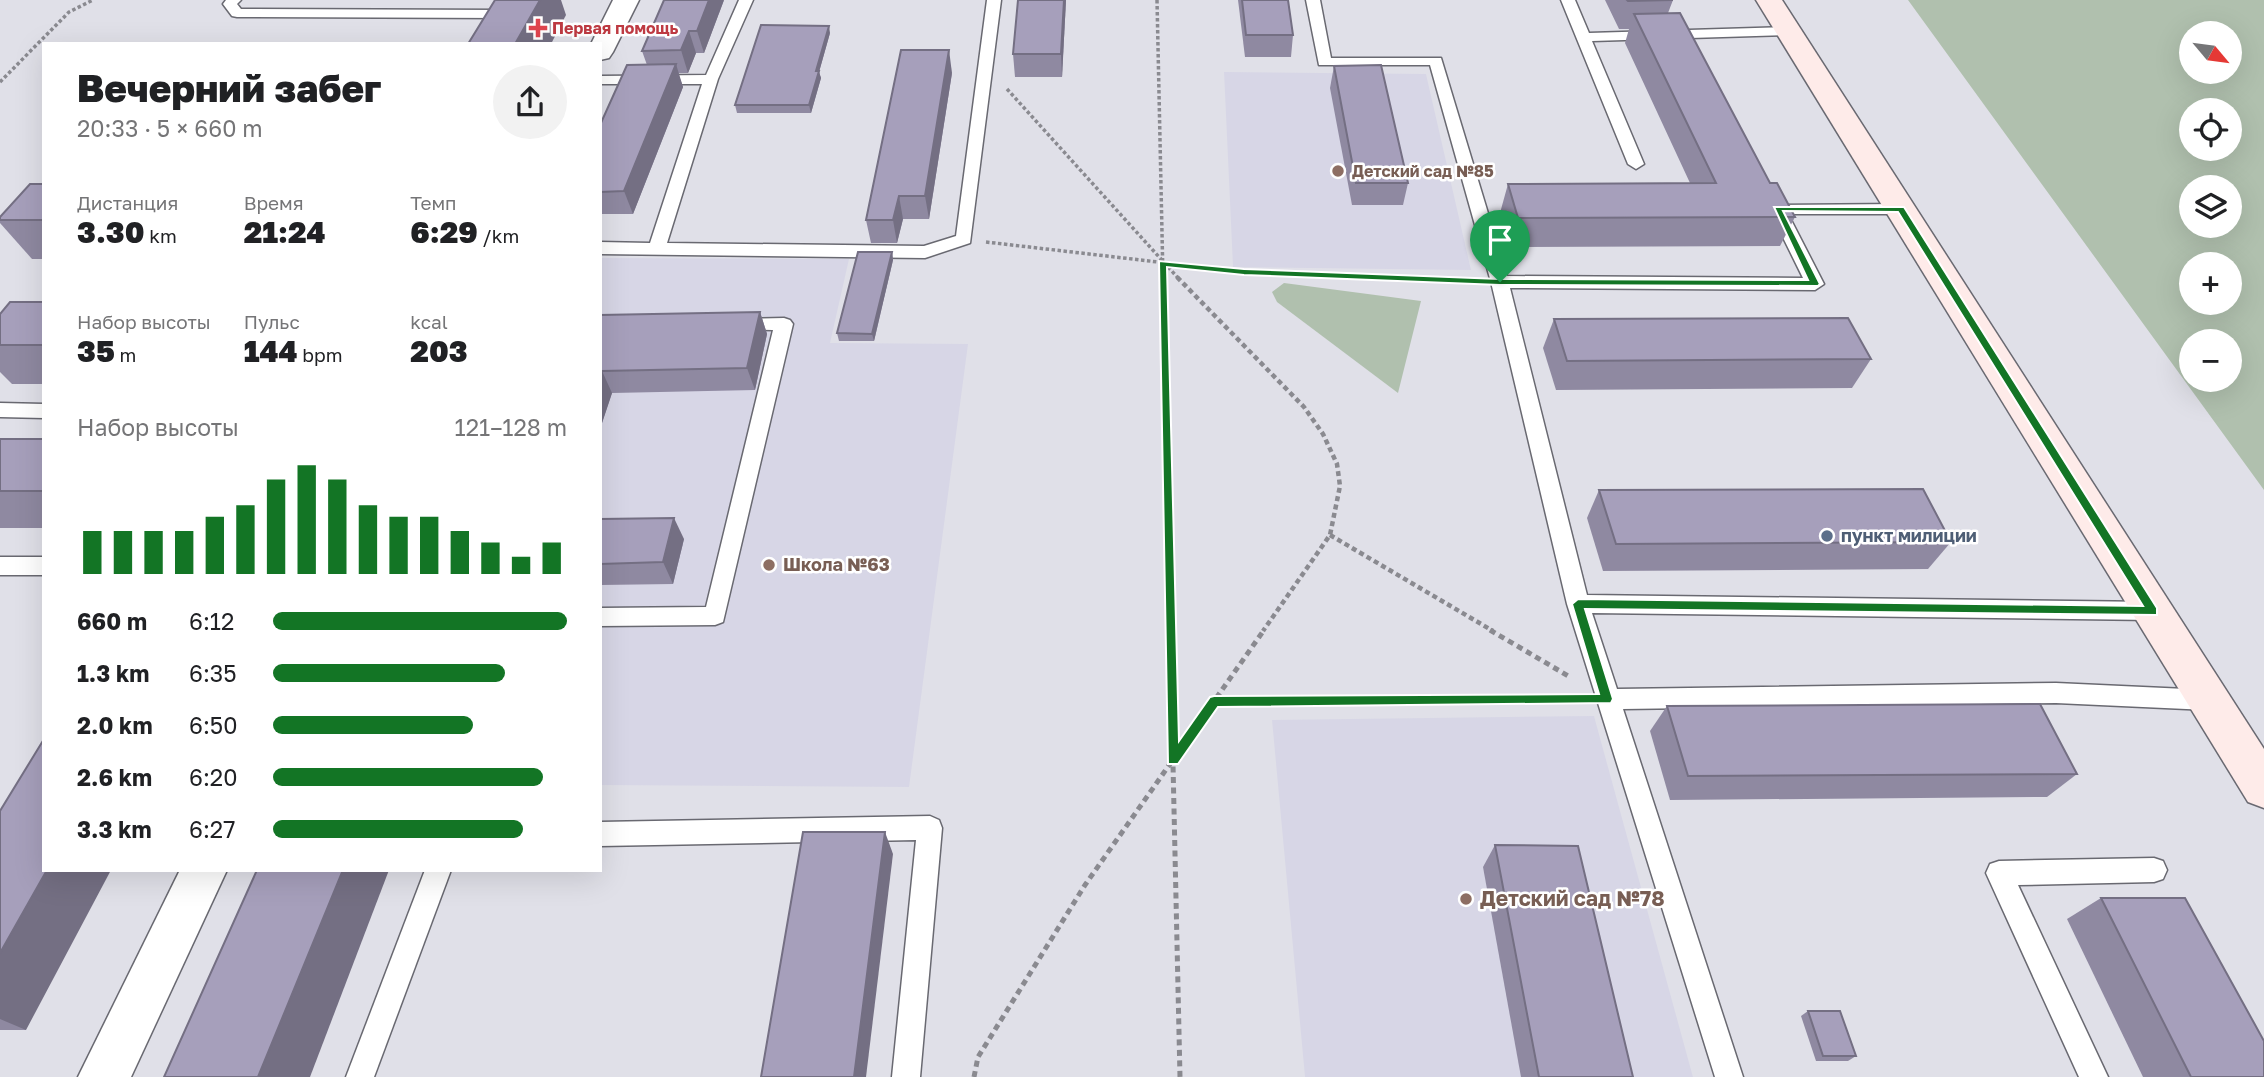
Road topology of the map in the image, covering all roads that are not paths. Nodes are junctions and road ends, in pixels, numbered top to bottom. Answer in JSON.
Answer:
{"nodes":[{"id":1,"x":234,"y":0,"type":"edge"},
{"id":2,"x":521,"y":0,"type":"edge"},
{"id":3,"x":626,"y":0,"type":"edge"},
{"id":4,"x":746,"y":0,"type":"edge"},
{"id":5,"x":994,"y":0,"type":"edge"},
{"id":6,"x":1313,"y":0,"type":"edge"},
{"id":7,"x":1568,"y":0,"type":"edge"},
{"id":8,"x":1769,"y":0,"type":"edge"},
{"id":9,"x":506,"y":14,"type":"junction"},
{"id":10,"x":1788,"y":31,"type":"junction"},
{"id":11,"x":494,"y":34,"type":"edge"},
{"id":12,"x":1585,"y":37,"type":"junction"},
{"id":13,"x":602,"y":48,"type":"edge"},
{"id":14,"x":711,"y":79,"type":"junction"},
{"id":15,"x":602,"y":80,"type":"edge"},
{"id":16,"x":1636,"y":164,"type":"dead end"},
{"id":17,"x":1900,"y":209,"type":"junction"},
{"id":18,"x":602,"y":248,"type":"edge"},
{"id":19,"x":657,"y":248,"type":"junction"},
{"id":20,"x":1500,"y":282,"type":"junction"},
{"id":21,"x":718,"y":325,"type":"edge"},
{"id":22,"x":0,"y":411,"type":"edge"},
{"id":23,"x":42,"y":411,"type":"edge"},
{"id":24,"x":0,"y":566,"type":"edge"},
{"id":25,"x":42,"y":566,"type":"edge"},
{"id":26,"x":1578,"y":604,"type":"junction"},
{"id":27,"x":2153,"y":611,"type":"junction"},
{"id":28,"x":602,"y":617,"type":"edge"},
{"id":29,"x":1607,"y":699,"type":"junction"},
{"id":30,"x":2208,"y":700,"type":"junction"},
{"id":31,"x":2264,"y":788,"type":"edge"},
{"id":32,"x":602,"y":834,"type":"edge"},
{"id":33,"x":2154,"y":870,"type":"dead end"},
{"id":34,"x":203,"y":872,"type":"edge"},
{"id":35,"x":437,"y":872,"type":"edge"},
{"id":36,"x":104,"y":1077,"type":"edge"},
{"id":37,"x":360,"y":1077,"type":"edge"},
{"id":38,"x":906,"y":1077,"type":"edge"},
{"id":39,"x":1729,"y":1077,"type":"edge"},
{"id":40,"x":2094,"y":1077,"type":"edge"}],
"edges":[{"from":1,"to":9,"type":"lane"},
{"from":2,"to":9,"type":"lane"},
{"from":3,"to":13,"type":"street"},
{"from":4,"to":14,"type":"lane"},
{"from":5,"to":19,"type":"lane"},
{"from":6,"to":20,"type":"lane"},
{"from":7,"to":12,"type":"lane"},
{"from":8,"to":10,"type":"main road"},
{"from":9,"to":11,"type":"lane"},
{"from":10,"to":12,"type":"lane"},
{"from":10,"to":17,"type":"main road"},
{"from":12,"to":16,"type":"lane"},
{"from":14,"to":15,"type":"lane"},
{"from":14,"to":19,"type":"lane"},
{"from":17,"to":20,"type":"lane"},
{"from":17,"to":27,"type":"main road"},
{"from":18,"to":19,"type":"lane"},
{"from":20,"to":26,"type":"lane"},
{"from":21,"to":28,"type":"lane"},
{"from":22,"to":23,"type":"lane"},
{"from":24,"to":25,"type":"lane"},
{"from":26,"to":27,"type":"lane"},
{"from":26,"to":29,"type":"lane"},
{"from":27,"to":30,"type":"main road"},
{"from":29,"to":30,"type":"lane"},
{"from":29,"to":39,"type":"lane"},
{"from":30,"to":31,"type":"main road"},
{"from":32,"to":38,"type":"lane"},
{"from":33,"to":40,"type":"lane"},
{"from":34,"to":36,"type":"street"},
{"from":35,"to":37,"type":"lane"}]}
